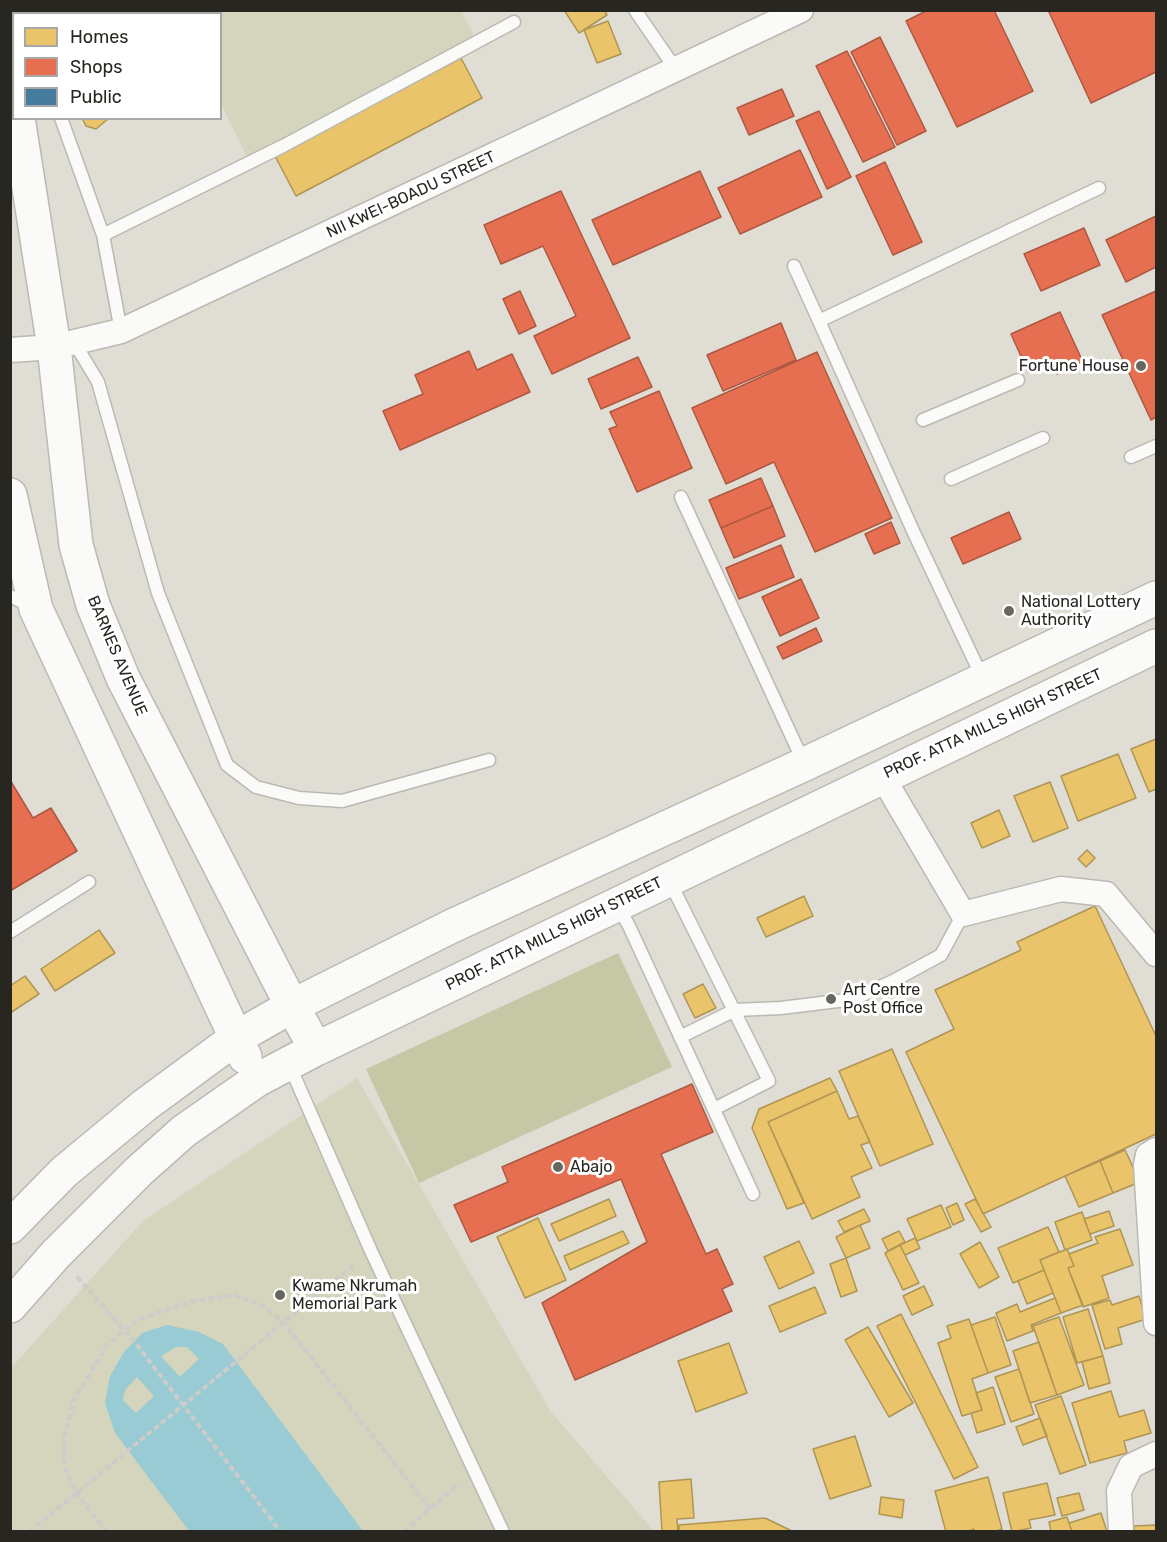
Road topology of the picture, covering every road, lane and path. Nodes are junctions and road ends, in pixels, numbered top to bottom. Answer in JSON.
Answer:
{"nodes":[{"id":1,"x":635,"y":10,"type":"edge"},
{"id":2,"x":801,"y":10,"type":"edge"},
{"id":3,"x":514,"y":22,"type":"dead end"},
{"id":4,"x":676,"y":71,"type":"junction"},
{"id":5,"x":18,"y":120,"type":"edge"},
{"id":6,"x":62,"y":120,"type":"edge"},
{"id":7,"x":1099,"y":188,"type":"dead end"},
{"id":8,"x":103,"y":235,"type":"junction"},
{"id":9,"x":794,"y":267,"type":"dead end"},
{"id":10,"x":819,"y":321,"type":"junction"},
{"id":11,"x":121,"y":331,"type":"junction"},
{"id":12,"x":64,"y":344,"type":"junction"},
{"id":13,"x":10,"y":350,"type":"edge"},
{"id":14,"x":1018,"y":380,"type":"dead end"},
{"id":15,"x":923,"y":420,"type":"dead end"},
{"id":16,"x":1043,"y":438,"type":"dead end"},
{"id":17,"x":1156,"y":446,"type":"edge"},
{"id":18,"x":1131,"y":457,"type":"dead end"},
{"id":19,"x":951,"y":478,"type":"dead end"},
{"id":20,"x":10,"y":495,"type":"edge"},
{"id":21,"x":681,"y":497,"type":"dead end"},
{"id":22,"x":1156,"y":598,"type":"edge"},
{"id":23,"x":23,"y":602,"type":"edge"},
{"id":24,"x":1156,"y":646,"type":"edge"},
{"id":25,"x":984,"y":680,"type":"junction"},
{"id":26,"x":489,"y":760,"type":"dead end"},
{"id":27,"x":805,"y":764,"type":"junction"},
{"id":28,"x":882,"y":776,"type":"junction"},
{"id":29,"x":669,"y":879,"type":"junction"},
{"id":30,"x":89,"y":882,"type":"dead end"},
{"id":31,"x":617,"y":904,"type":"junction"},
{"id":32,"x":963,"y":914,"type":"junction"},
{"id":33,"x":10,"y":932,"type":"edge"},
{"id":34,"x":1156,"y":954,"type":"edge"},
{"id":35,"x":292,"y":1006,"type":"junction"},
{"id":36,"x":735,"y":1010,"type":"junction"},
{"id":37,"x":680,"y":1037,"type":"junction"},
{"id":38,"x":236,"y":1038,"type":"junction"},
{"id":39,"x":302,"y":1056,"type":"junction"},
{"id":40,"x":257,"y":1080,"type":"junction"},
{"id":41,"x":714,"y":1109,"type":"junction"},
{"id":42,"x":1156,"y":1150,"type":"edge"},
{"id":43,"x":753,"y":1194,"type":"dead end"},
{"id":44,"x":10,"y":1227,"type":"edge"},
{"id":45,"x":371,"y":1251,"type":"junction"},
{"id":46,"x":56,"y":1254,"type":"junction"},
{"id":47,"x":10,"y":1306,"type":"edge"},
{"id":48,"x":284,"y":1323,"type":"junction"},
{"id":49,"x":1156,"y":1323,"type":"edge"},
{"id":50,"x":124,"y":1329,"type":"junction"},
{"id":51,"x":184,"y":1405,"type":"junction"},
{"id":52,"x":1156,"y":1454,"type":"edge"},
{"id":53,"x":473,"y":1470,"type":"junction"},
{"id":54,"x":76,"y":1494,"type":"junction"},
{"id":55,"x":431,"y":1509,"type":"junction"},
{"id":56,"x":29,"y":1532,"type":"edge"},
{"id":57,"x":107,"y":1532,"type":"edge"},
{"id":58,"x":281,"y":1532,"type":"edge"},
{"id":59,"x":404,"y":1532,"type":"edge"},
{"id":60,"x":503,"y":1532,"type":"edge"},
{"id":61,"x":1121,"y":1532,"type":"edge"}],
"edges":[{"from":1,"to":4,"type":"lane"},
{"from":2,"to":4,"type":"street","name":"NII KWEI-BOADU STREET"},
{"from":3,"to":8,"type":"lane"},
{"from":4,"to":11,"type":"street","name":"NII KWEI-BOADU STREET"},
{"from":5,"to":12,"type":"main road","name":"BARNES AVENUE"},
{"from":6,"to":8,"type":"lane"},
{"from":7,"to":10,"type":"lane"},
{"from":8,"to":11,"type":"lane"},
{"from":9,"to":10,"type":"lane"},
{"from":10,"to":25,"type":"lane"},
{"from":11,"to":12,"type":"street","name":"NII KWEI-BOADU STREET"},
{"from":12,"to":13,"type":"street","name":"NII KWEI-BOADU STREET"},
{"from":12,"to":26,"type":"lane"},
{"from":12,"to":35,"type":"main road","name":"BARNES AVENUE"},
{"from":14,"to":15,"type":"lane"},
{"from":16,"to":19,"type":"lane"},
{"from":17,"to":18,"type":"lane"},
{"from":20,"to":23,"type":"main road"},
{"from":21,"to":27,"type":"lane"},
{"from":22,"to":25,"type":"main road"},
{"from":23,"to":38,"type":"main road"},
{"from":24,"to":28,"type":"main road","name":"PROF. ATTA MILLS HIGH STREET"},
{"from":25,"to":27,"type":"main road"},
{"from":27,"to":35,"type":"main road"},
{"from":28,"to":29,"type":"main road","name":"PROF. ATTA MILLS HIGH STREET"},
{"from":28,"to":32,"type":"street"},
{"from":29,"to":31,"type":"main road","name":"PROF. ATTA MILLS HIGH STREET"},
{"from":29,"to":36,"type":"lane"},
{"from":30,"to":33,"type":"lane"},
{"from":31,"to":37,"type":"lane"},
{"from":31,"to":39,"type":"main road","name":"PROF. ATTA MILLS HIGH STREET"},
{"from":32,"to":34,"type":"street"},
{"from":32,"to":36,"type":"lane"},
{"from":35,"to":38,"type":"main road"},
{"from":35,"to":39,"type":"main road","name":"BARNES AVENUE"},
{"from":36,"to":37,"type":"lane"},
{"from":36,"to":41,"type":"lane"},
{"from":37,"to":41,"type":"lane"},
{"from":38,"to":40,"type":"main road"},
{"from":38,"to":44,"type":"main road"},
{"from":39,"to":40,"type":"main road","name":"PROF. ATTA MILLS HIGH STREET"},
{"from":39,"to":45,"type":"lane"},
{"from":40,"to":46,"type":"main road","name":"PROF. ATTA MILLS HIGH STREET"},
{"from":41,"to":43,"type":"lane"},
{"from":42,"to":49,"type":"street"},
{"from":45,"to":48,"type":"path"},
{"from":45,"to":53,"type":"lane"},
{"from":46,"to":47,"type":"main road","name":"PROF. ATTA MILLS HIGH STREET"},
{"from":46,"to":50,"type":"path"},
{"from":48,"to":50,"type":"path"},
{"from":48,"to":51,"type":"path"},
{"from":48,"to":55,"type":"path"},
{"from":50,"to":51,"type":"path"},
{"from":50,"to":54,"type":"path"},
{"from":51,"to":54,"type":"path"},
{"from":51,"to":58,"type":"path"},
{"from":52,"to":61,"type":"street"},
{"from":53,"to":55,"type":"path"},
{"from":53,"to":60,"type":"lane"},
{"from":54,"to":56,"type":"path"},
{"from":54,"to":57,"type":"path"},
{"from":55,"to":59,"type":"path"}]}
